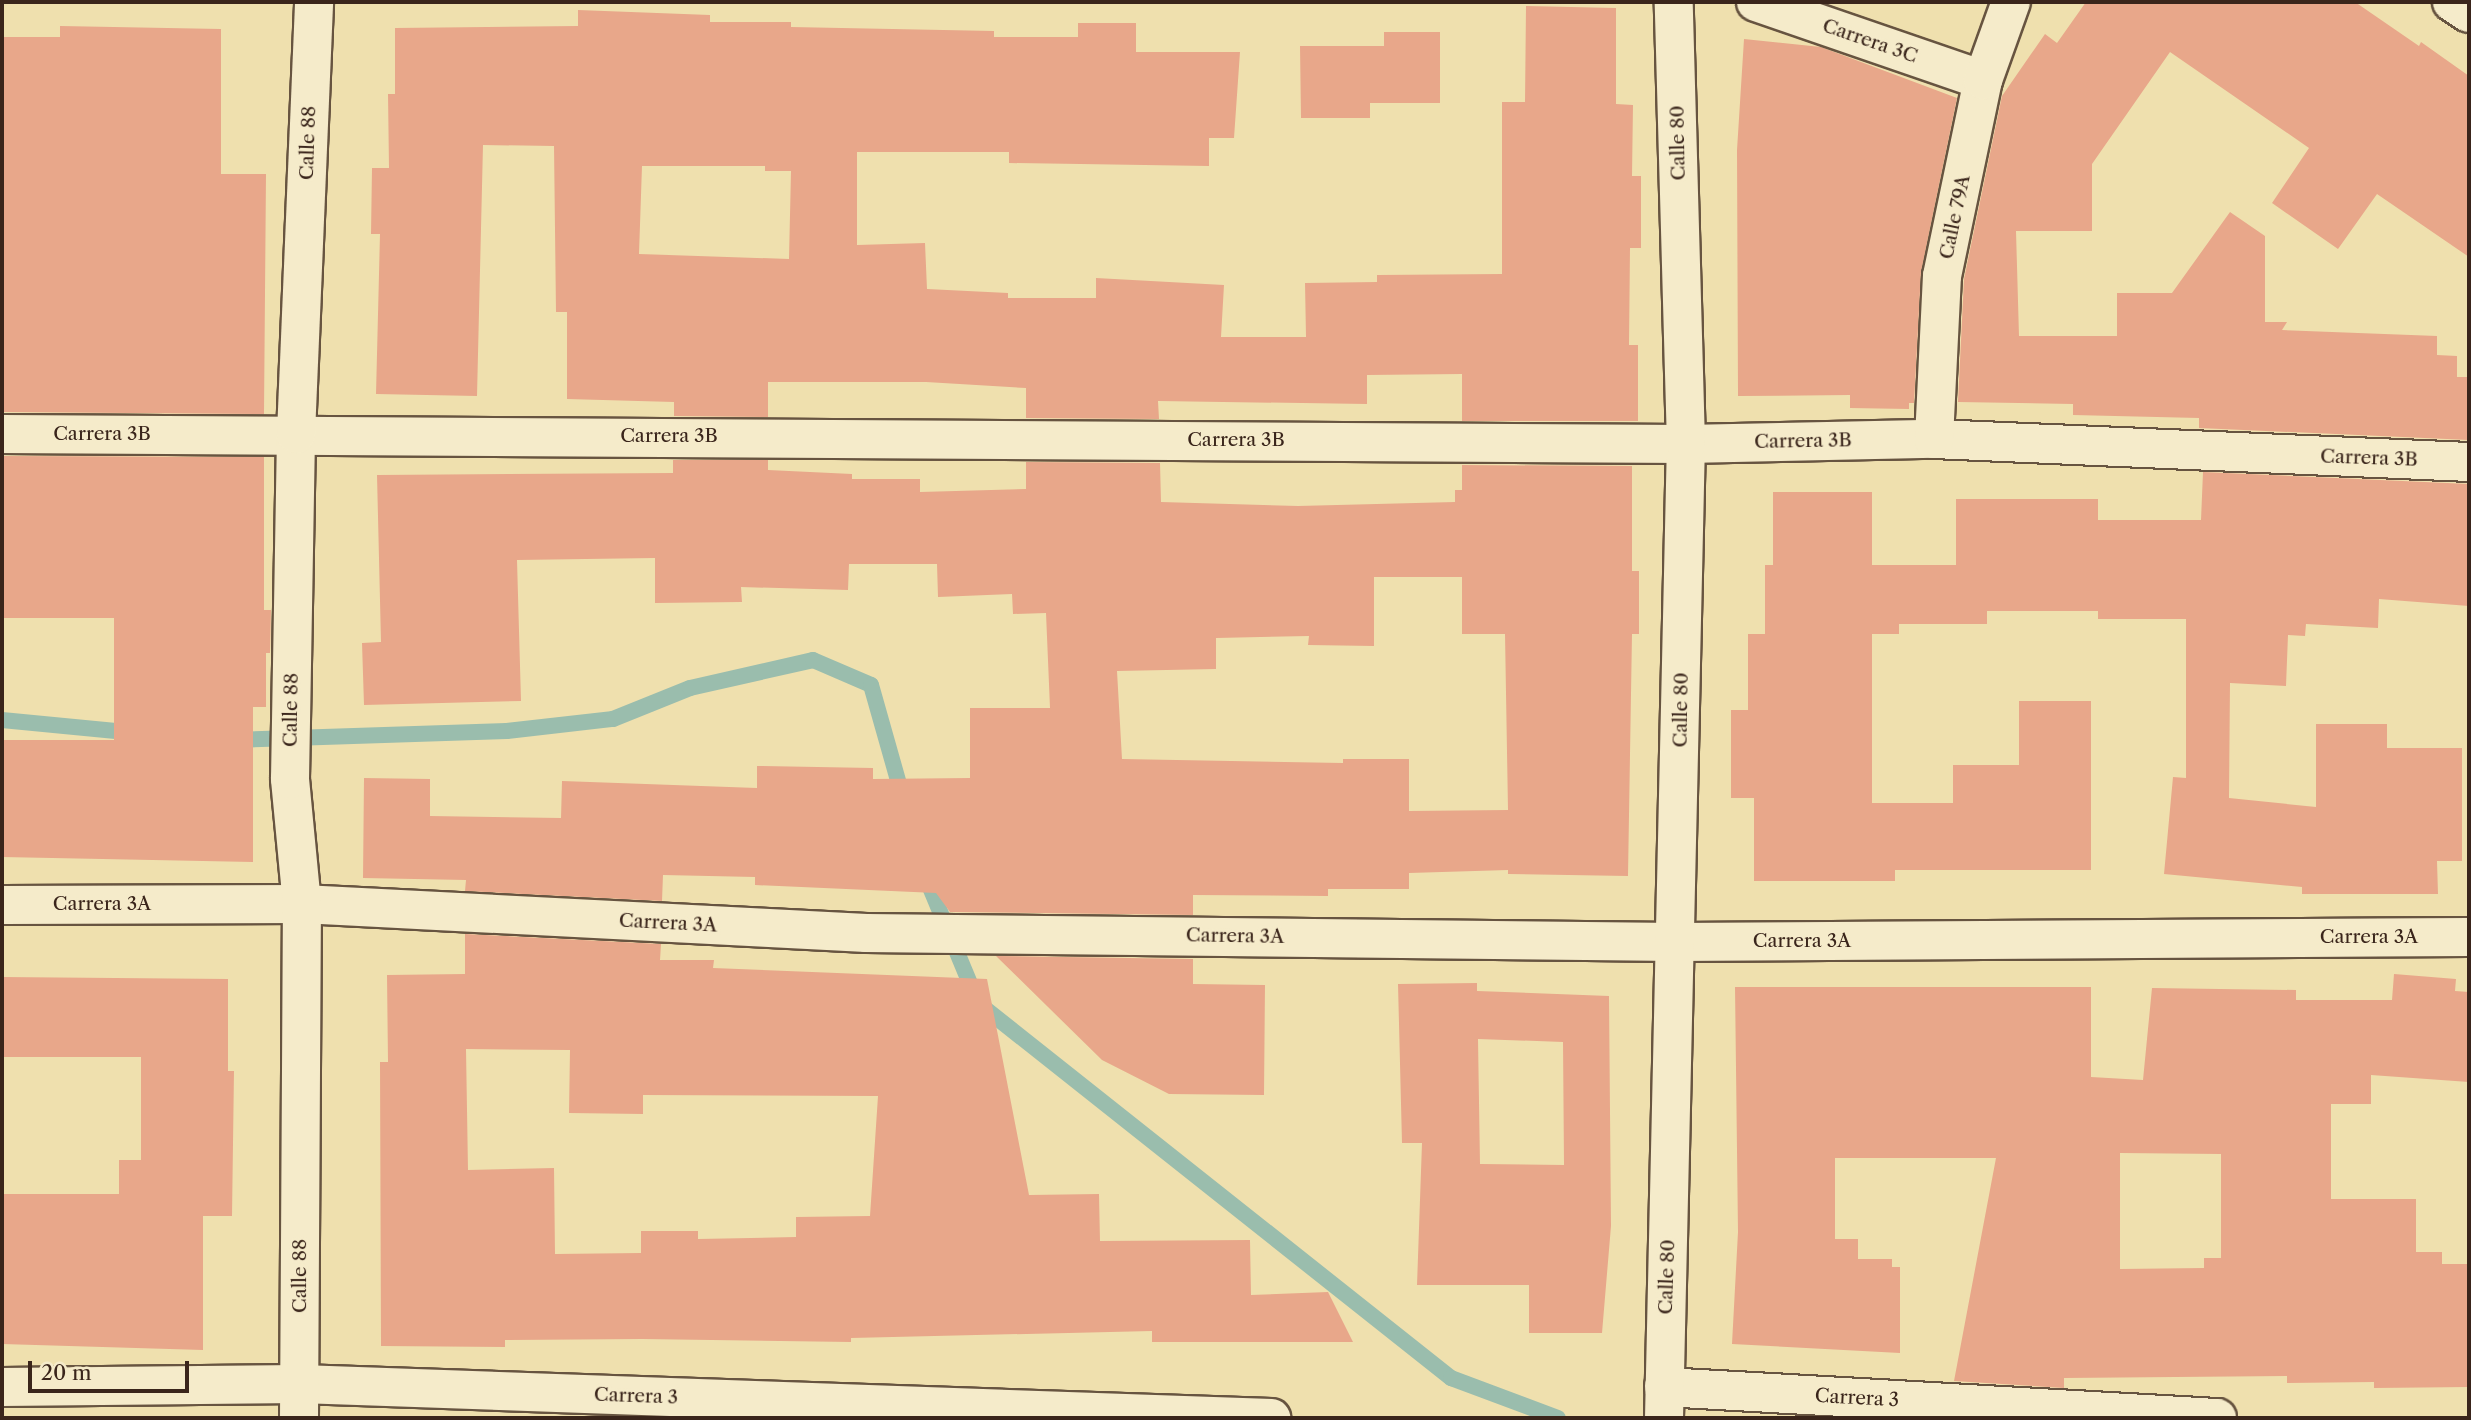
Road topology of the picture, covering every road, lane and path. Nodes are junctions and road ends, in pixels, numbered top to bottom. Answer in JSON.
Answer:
{"nodes":[{"id":1,"x":314,"y":2,"type":"edge"},
{"id":2,"x":1674,"y":2,"type":"edge"},
{"id":3,"x":1756,"y":2,"type":"edge"},
{"id":4,"x":2011,"y":2,"type":"edge"},
{"id":5,"x":2452,"y":2,"type":"edge"},
{"id":6,"x":2469,"y":13,"type":"edge"},
{"id":7,"x":1983,"y":80,"type":"junction"},
{"id":8,"x":2,"y":434,"type":"edge"},
{"id":9,"x":296,"y":434,"type":"junction"},
{"id":10,"x":1934,"y":439,"type":"junction"},
{"id":11,"x":1685,"y":444,"type":"junction"},
{"id":12,"x":2469,"y":462,"type":"edge"},
{"id":13,"x":302,"y":904,"type":"junction"},
{"id":14,"x":2,"y":905,"type":"edge"},
{"id":15,"x":2469,"y":937,"type":"edge"},
{"id":16,"x":1677,"y":942,"type":"junction"},
{"id":17,"x":2,"y":1387,"type":"edge"},
{"id":18,"x":300,"y":1401,"type":"edge"},
{"id":19,"x":1664,"y":1403,"type":"edge"},
{"id":20,"x":1271,"y":1418,"type":"edge"},
{"id":21,"x":2217,"y":1418,"type":"edge"}],
"edges":[{"from":1,"to":9,"type":"street","name":"Calle 88"},
{"from":2,"to":11,"type":"street","name":"Calle 80"},
{"from":3,"to":7,"type":"street","name":"Carrera 3C"},
{"from":4,"to":7,"type":"street","name":"Calle 79A"},
{"from":5,"to":6,"type":"street"},
{"from":7,"to":10,"type":"street","name":"Calle 79A"},
{"from":8,"to":9,"type":"street","name":"Carrera 3B"},
{"from":9,"to":11,"type":"street","name":"Carrera 3B"},
{"from":9,"to":13,"type":"street","name":"Calle 88"},
{"from":10,"to":11,"type":"street","name":"Carrera 3B"},
{"from":10,"to":12,"type":"street","name":"Carrera 3B"},
{"from":11,"to":16,"type":"street","name":"Calle 80"},
{"from":13,"to":14,"type":"street","name":"Carrera 3A"},
{"from":13,"to":16,"type":"street","name":"Carrera 3A"},
{"from":13,"to":18,"type":"street","name":"Calle 88"},
{"from":15,"to":16,"type":"street","name":"Carrera 3A"},
{"from":16,"to":19,"type":"street","name":"Calle 80"},
{"from":17,"to":18,"type":"street","name":"Carrera 3"},
{"from":18,"to":20,"type":"street","name":"Carrera 3"},
{"from":19,"to":21,"type":"street","name":"Carrera 3"}]}
